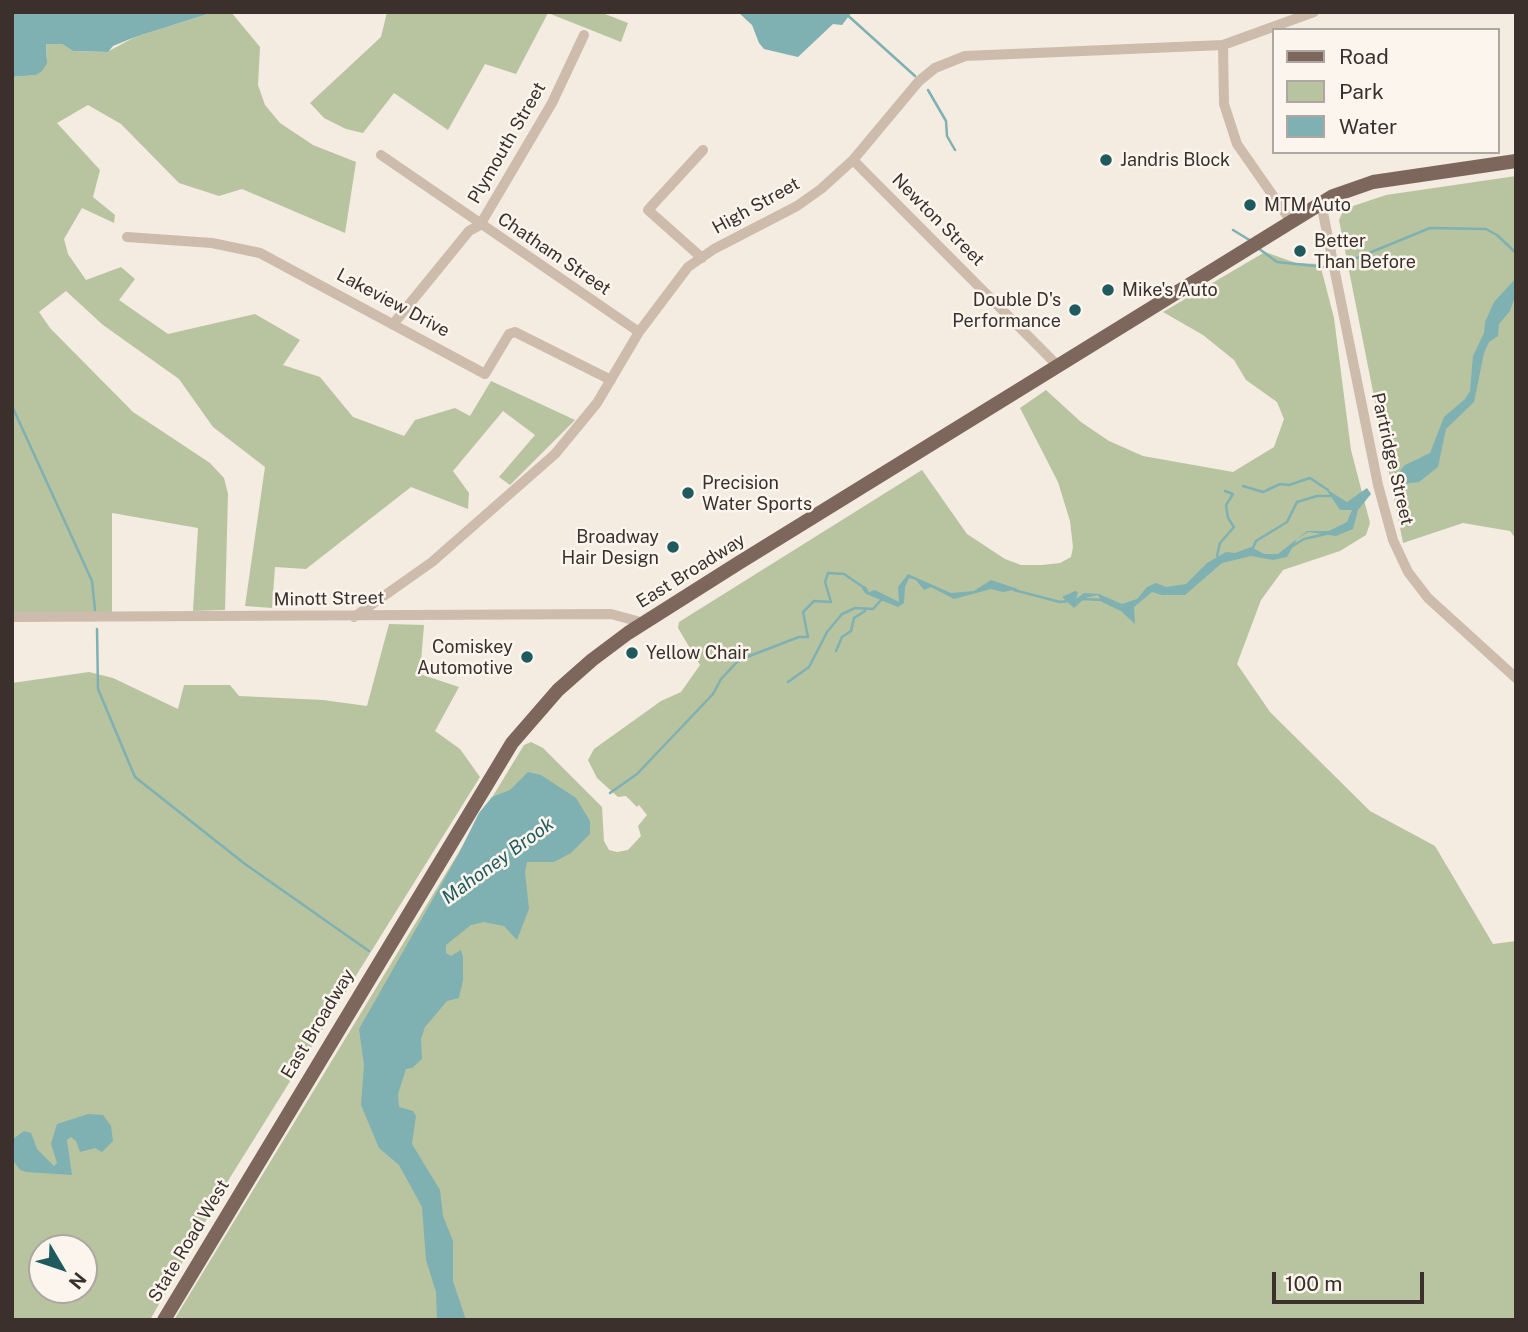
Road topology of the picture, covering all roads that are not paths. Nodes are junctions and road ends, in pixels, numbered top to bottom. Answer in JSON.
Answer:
{"nodes":[{"id":1,"x":1314,"y":12,"type":"edge"},
{"id":2,"x":1298,"y":15,"type":"edge"},
{"id":3,"x":584,"y":35,"type":"dead end"},
{"id":4,"x":1223,"y":45,"type":"junction"},
{"id":5,"x":703,"y":150,"type":"dead end"},
{"id":6,"x":381,"y":155,"type":"dead end"},
{"id":7,"x":853,"y":160,"type":"junction"},
{"id":8,"x":1516,"y":162,"type":"edge"},
{"id":9,"x":1321,"y":203,"type":"junction"},
{"id":10,"x":1290,"y":220,"type":"junction"},
{"id":11,"x":480,"y":225,"type":"junction"},
{"id":12,"x":127,"y":237,"type":"dead end"},
{"id":13,"x":702,"y":258,"type":"junction"},
{"id":14,"x":394,"y":323,"type":"junction"},
{"id":15,"x":639,"y":332,"type":"junction"},
{"id":16,"x":1058,"y":365,"type":"junction"},
{"id":17,"x":611,"y":380,"type":"junction"},
{"id":18,"x":12,"y":617,"type":"edge"},
{"id":19,"x":354,"y":617,"type":"junction"},
{"id":20,"x":644,"y":623,"type":"junction"},
{"id":21,"x":1516,"y":678,"type":"edge"},
{"id":22,"x":247,"y":1183,"type":"joint"},
{"id":23,"x":164,"y":1320,"type":"edge"}],
"edges":[{"from":1,"to":2,"type":"street","name":"High Street"},
{"from":2,"to":4,"type":"street","name":"High Street"},
{"from":3,"to":11,"type":"street","name":"Plymouth Street"},
{"from":4,"to":7,"type":"street","name":"High Street"},
{"from":4,"to":10,"type":"street"},
{"from":5,"to":13,"type":"street"},
{"from":6,"to":11,"type":"street","name":"Chatham Street"},
{"from":7,"to":13,"type":"street","name":"High Street"},
{"from":7,"to":16,"type":"street","name":"Newton Street"},
{"from":8,"to":9,"type":"main road","name":"East Broadway"},
{"from":9,"to":10,"type":"main road","name":"East Broadway"},
{"from":9,"to":21,"type":"street","name":"Partridge Street"},
{"from":10,"to":16,"type":"main road","name":"East Broadway"},
{"from":11,"to":14,"type":"street","name":"Plymouth Street"},
{"from":11,"to":15,"type":"street","name":"Chatham Street"},
{"from":12,"to":14,"type":"street","name":"Lakeview Drive"},
{"from":13,"to":15,"type":"street","name":"High Street"},
{"from":14,"to":17,"type":"street","name":"Lakeview Drive"},
{"from":15,"to":17,"type":"street","name":"High Street"},
{"from":16,"to":20,"type":"main road","name":"East Broadway"},
{"from":17,"to":19,"type":"street","name":"High Street"},
{"from":18,"to":19,"type":"street","name":"Minott Street"},
{"from":19,"to":20,"type":"street","name":"Minott Street"},
{"from":20,"to":22,"type":"main road","name":"East Broadway"},
{"from":22,"to":23,"type":"main road","name":"State Road West"}]}
